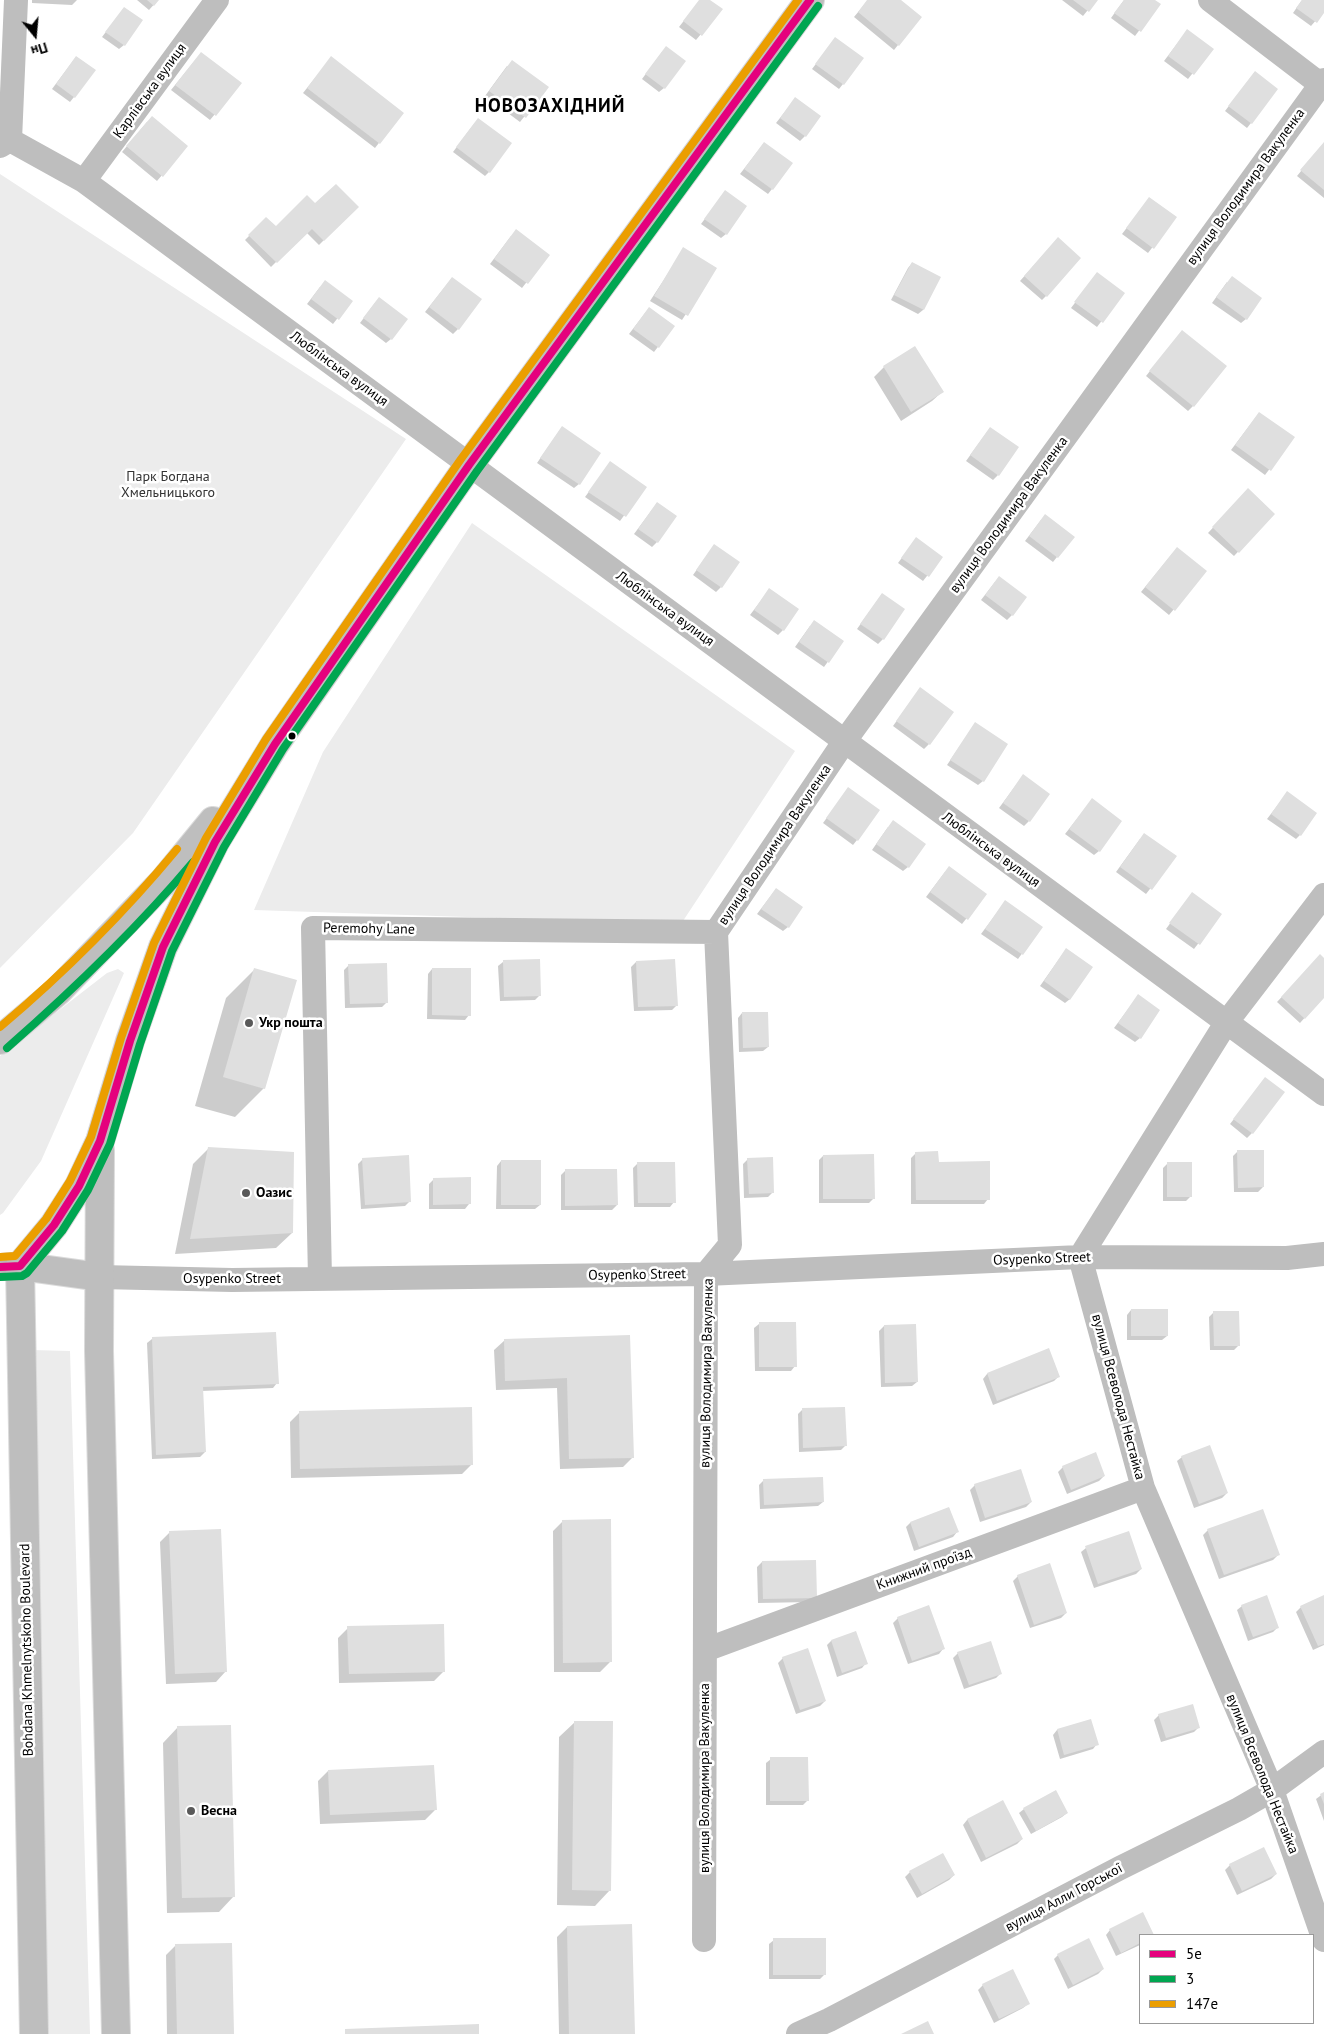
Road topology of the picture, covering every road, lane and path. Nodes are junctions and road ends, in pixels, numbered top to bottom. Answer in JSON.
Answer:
{"nodes":[{"id":1,"x":16,"y":0,"type":"edge"},
{"id":2,"x":216,"y":0,"type":"edge"},
{"id":3,"x":810,"y":0,"type":"edge"},
{"id":4,"x":1210,"y":0,"type":"edge"},
{"id":5,"x":1323,"y":84,"type":"edge"},
{"id":6,"x":5,"y":143,"type":"edge"},
{"id":7,"x":84,"y":181,"type":"junction"},
{"id":8,"x":469,"y":465,"type":"junction"},
{"id":9,"x":844,"y":742,"type":"junction"},
{"id":10,"x":275,"y":744,"type":"junction"},
{"id":11,"x":1324,"y":895,"type":"edge"},
{"id":12,"x":716,"y":932,"type":"junction"},
{"id":13,"x":1226,"y":1023,"type":"junction"},
{"id":14,"x":0,"y":1040,"type":"edge"},
{"id":15,"x":1324,"y":1094,"type":"edge"},
{"id":16,"x":100,"y":1141,"type":"junction"},
{"id":17,"x":1324,"y":1254,"type":"edge"},
{"id":18,"x":1080,"y":1257,"type":"junction"},
{"id":19,"x":10,"y":1266,"type":"edge"},
{"id":20,"x":706,"y":1274,"type":"junction"},
{"id":21,"x":100,"y":1278,"type":"junction"},
{"id":22,"x":320,"y":1279,"type":"junction"},
{"id":23,"x":1144,"y":1488,"type":"junction"},
{"id":24,"x":705,"y":1650,"type":"junction"},
{"id":25,"x":1324,"y":1752,"type":"edge"},
{"id":26,"x":1272,"y":1790,"type":"junction"},
{"id":27,"x":704,"y":1940,"type":"dead end"},
{"id":28,"x":1324,"y":1940,"type":"edge"},
{"id":29,"x":34,"y":2034,"type":"edge"},
{"id":30,"x":116,"y":2034,"type":"edge"},
{"id":31,"x":798,"y":2034,"type":"edge"}],
"edges":[{"from":1,"to":6,"type":"street"},
{"from":2,"to":7,"type":"street","name":"Карлівська вулиця"},
{"from":3,"to":8,"type":"main road"},
{"from":4,"to":5,"type":"street"},
{"from":5,"to":9,"type":"street","name":"вулиця Володимира Вакуленка"},
{"from":6,"to":7,"type":"street","name":"Люблінська вулиця"},
{"from":7,"to":8,"type":"street","name":"Люблінська вулиця"},
{"from":8,"to":9,"type":"street","name":"Люблінська вулиця"},
{"from":8,"to":10,"type":"main road"},
{"from":9,"to":12,"type":"street","name":"вулиця Володимира Вакуленка"},
{"from":9,"to":13,"type":"street","name":"Люблінська вулиця"},
{"from":10,"to":14,"type":"main road"},
{"from":10,"to":16,"type":"main road"},
{"from":11,"to":13,"type":"street"},
{"from":12,"to":20,"type":"street","name":"вулиця Володимира Вакуленка"},
{"from":12,"to":22,"type":"street","name":"Peremohy Lane"},
{"from":13,"to":15,"type":"street","name":"Люблінська вулиця"},
{"from":13,"to":18,"type":"street"},
{"from":16,"to":19,"type":"main road"},
{"from":16,"to":21,"type":"main road"},
{"from":17,"to":18,"type":"street","name":"Osypenko Street"},
{"from":18,"to":20,"type":"street","name":"Osypenko Street"},
{"from":18,"to":23,"type":"street","name":"вулиця Всеволода Нестайка"},
{"from":19,"to":21,"type":"main road"},
{"from":19,"to":29,"type":"main road","name":"Bohdana Khmelnytskoho Boulevard"},
{"from":20,"to":22,"type":"street","name":"Osypenko Street"},
{"from":20,"to":24,"type":"street","name":"вулиця Володимира Вакуленка"},
{"from":21,"to":22,"type":"street","name":"Osypenko Street"},
{"from":21,"to":30,"type":"main road"},
{"from":23,"to":24,"type":"street","name":"Книжний проїзд"},
{"from":23,"to":26,"type":"street","name":"вулиця Всеволода Нестайка"},
{"from":24,"to":27,"type":"street","name":"вулиця Володимира Вакуленка"},
{"from":25,"to":26,"type":"street","name":"вулиця Алли Горської"},
{"from":26,"to":28,"type":"street","name":"вулиця Всеволода Нестайка"},
{"from":26,"to":31,"type":"street","name":"вулиця Алли Горської"}]}
